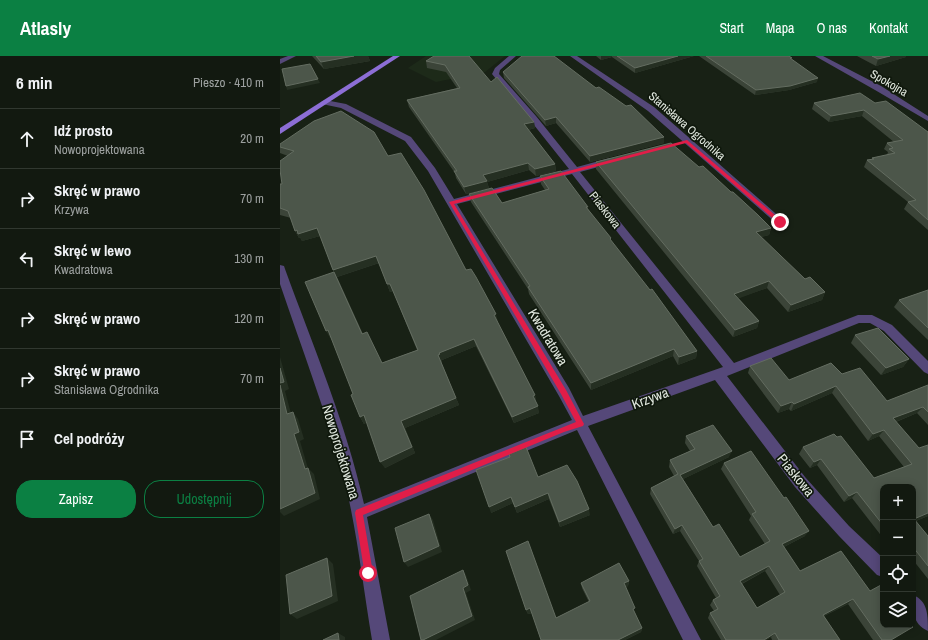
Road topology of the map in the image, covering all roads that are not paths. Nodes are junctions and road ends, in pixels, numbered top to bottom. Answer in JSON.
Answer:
{"nodes":[{"id":1,"x":293,"y":56,"type":"edge"},
{"id":2,"x":397,"y":56,"type":"edge"},
{"id":3,"x":512,"y":56,"type":"edge"},
{"id":4,"x":573,"y":56,"type":"edge"},
{"id":5,"x":818,"y":56,"type":"edge"},
{"id":6,"x":280,"y":62,"type":"edge"},
{"id":7,"x":325,"y":102,"type":"junction"},
{"id":8,"x":928,"y":119,"type":"edge"},
{"id":9,"x":280,"y":132,"type":"edge"},
{"id":10,"x":619,"y":159,"type":"edge"},
{"id":11,"x":574,"y":170,"type":"junction"},
{"id":12,"x":451,"y":203,"type":"junction"},
{"id":13,"x":780,"y":222,"type":"dead end"},
{"id":14,"x":280,"y":269,"type":"edge"},
{"id":15,"x":928,"y":369,"type":"edge"},
{"id":16,"x":724,"y":371,"type":"junction"},
{"id":17,"x":580,"y":424,"type":"junction"},
{"id":18,"x":359,"y":513,"type":"junction"},
{"id":19,"x":880,"y":566,"type":"edge"},
{"id":20,"x":916,"y":607,"type":"edge"},
{"id":21,"x":928,"y":622,"type":"edge"},
{"id":22,"x":381,"y":640,"type":"edge"},
{"id":23,"x":692,"y":640,"type":"edge"}],
"edges":[{"from":1,"to":6,"type":"street"},
{"from":2,"to":7,"type":"main road"},
{"from":3,"to":11,"type":"street","name":"Piaskowa"},
{"from":4,"to":13,"type":"street","name":"Stanisława Ogrodnika"},
{"from":5,"to":8,"type":"street","name":"Spokojna"},
{"from":7,"to":9,"type":"main road"},
{"from":7,"to":12,"type":"street","name":"Kwadratowa"},
{"from":10,"to":11,"type":"street"},
{"from":11,"to":12,"type":"street"},
{"from":11,"to":16,"type":"street","name":"Piaskowa"},
{"from":12,"to":17,"type":"street","name":"Kwadratowa"},
{"from":14,"to":18,"type":"street","name":"Nowoprojektowana"},
{"from":15,"to":16,"type":"street","name":"Krzywa"},
{"from":16,"to":17,"type":"street","name":"Krzywa"},
{"from":16,"to":19,"type":"street","name":"Piaskowa"},
{"from":17,"to":18,"type":"street","name":"Krzywa"},
{"from":17,"to":23,"type":"street","name":"Kwadratowa"},
{"from":18,"to":22,"type":"street","name":"Nowoprojektowana"},
{"from":20,"to":21,"type":"street"}]}
